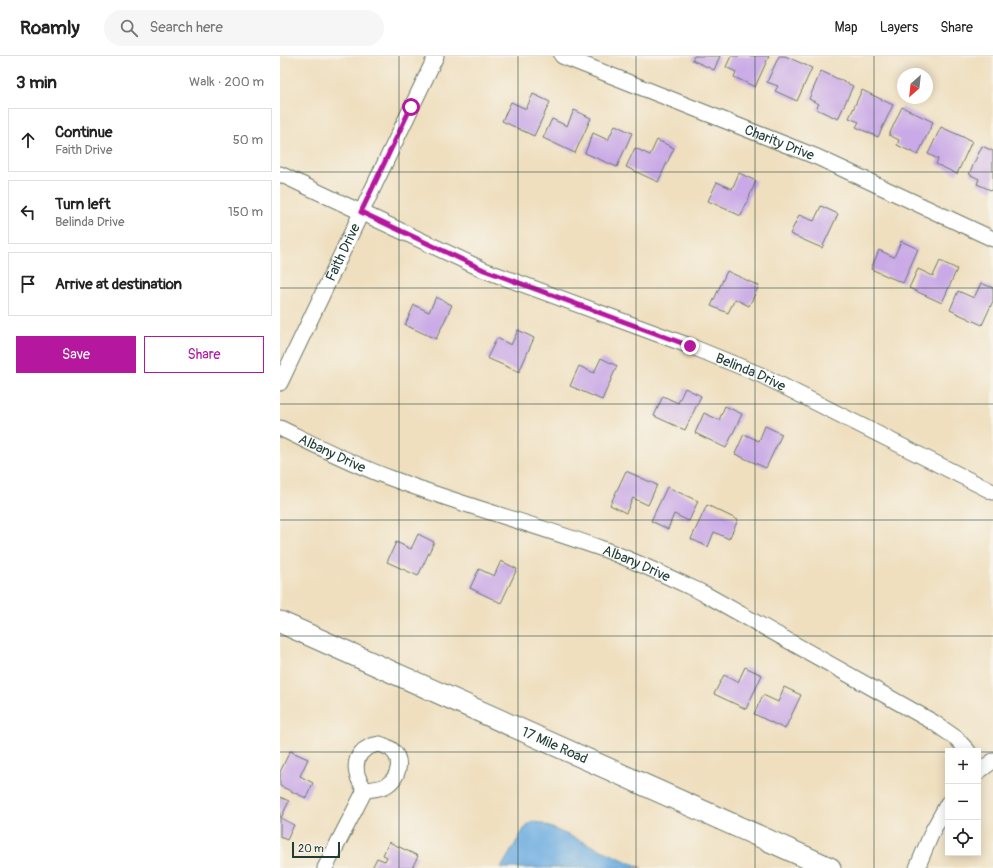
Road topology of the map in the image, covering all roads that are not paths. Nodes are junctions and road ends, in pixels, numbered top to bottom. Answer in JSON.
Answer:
{"nodes":[{"id":1,"x":436,"y":56,"type":"edge"},
{"id":2,"x":562,"y":56,"type":"edge"},
{"id":3,"x":280,"y":174,"type":"edge"},
{"id":4,"x":361,"y":212,"type":"junction"},
{"id":5,"x":993,"y":239,"type":"edge"},
{"id":6,"x":280,"y":383,"type":"edge"},
{"id":7,"x":280,"y":428,"type":"edge"},
{"id":8,"x":993,"y":492,"type":"edge"},
{"id":9,"x":280,"y":622,"type":"edge"},
{"id":10,"x":965,"y":748,"type":"edge"},
{"id":11,"x":365,"y":790,"type":"dead end"},
{"id":12,"x":945,"y":808,"type":"edge"},
{"id":13,"x":324,"y":868,"type":"edge"},
{"id":14,"x":830,"y":868,"type":"edge"},
{"id":15,"x":917,"y":868,"type":"edge"}],
"edges":[{"from":1,"to":4,"type":"street","name":"Faith Drive"},
{"from":2,"to":5,"type":"street","name":"Charity Drive"},
{"from":3,"to":4,"type":"street","name":"Belinda Drive"},
{"from":4,"to":6,"type":"street","name":"Faith Drive"},
{"from":4,"to":8,"type":"street","name":"Belinda Drive"},
{"from":7,"to":10,"type":"street","name":"Albany Drive"},
{"from":9,"to":14,"type":"main road","name":"17 Mile Road"},
{"from":11,"to":13,"type":"street"},
{"from":12,"to":15,"type":"street"}]}
